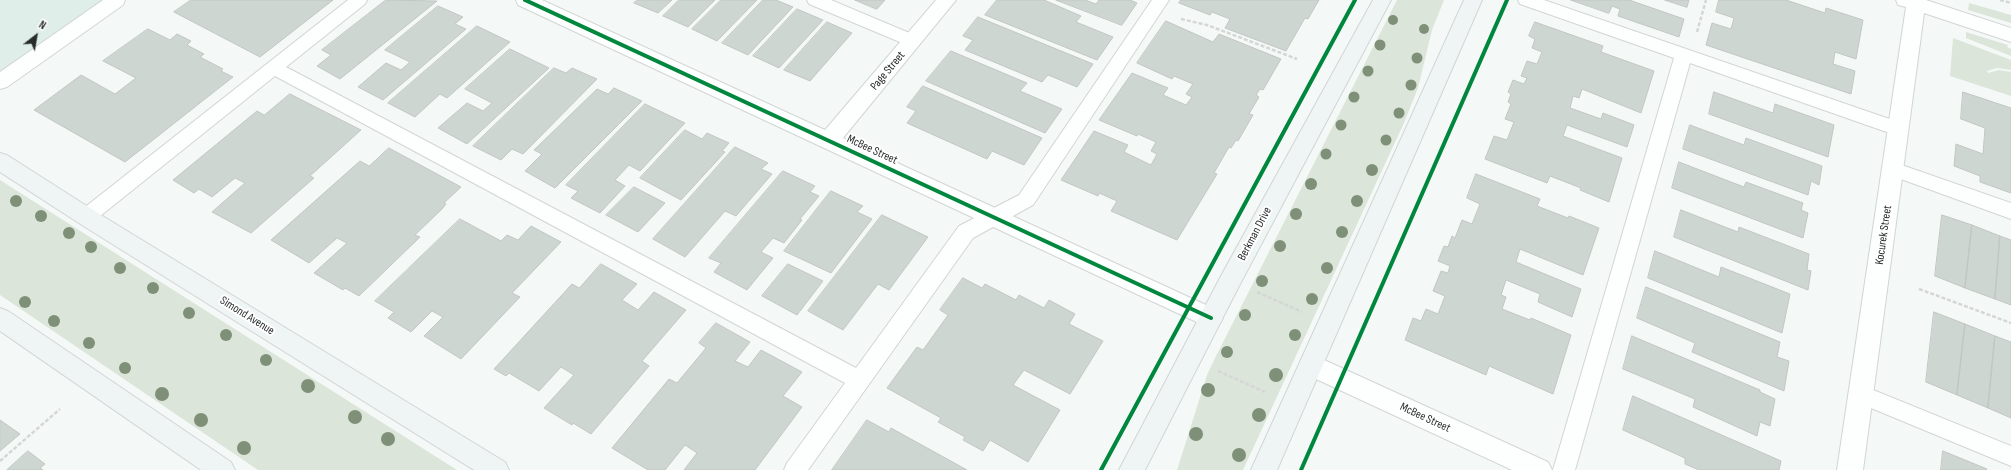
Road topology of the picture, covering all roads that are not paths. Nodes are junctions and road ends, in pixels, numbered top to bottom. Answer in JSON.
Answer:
{"nodes":[{"id":1,"x":116,"y":0,"type":"edge"},
{"id":2,"x":359,"y":0,"type":"edge"},
{"id":3,"x":815,"y":0,"type":"edge"},
{"id":4,"x":947,"y":0,"type":"edge"},
{"id":5,"x":1382,"y":0,"type":"edge"},
{"id":6,"x":1473,"y":0,"type":"edge"},
{"id":7,"x":1526,"y":0,"type":"edge"},
{"id":8,"x":1912,"y":1,"type":"edge"},
{"id":9,"x":533,"y":2,"type":"edge"},
{"id":10,"x":1157,"y":6,"type":"edge"},
{"id":11,"x":2011,"y":35,"type":"edge"},
{"id":12,"x":913,"y":41,"type":"junction"},
{"id":13,"x":1684,"y":54,"type":"junction"},
{"id":14,"x":274,"y":68,"type":"junction"},
{"id":15,"x":0,"y":82,"type":"edge"},
{"id":16,"x":1898,"y":129,"type":"junction"},
{"id":17,"x":828,"y":141,"type":"junction"},
{"id":18,"x":0,"y":161,"type":"edge"},
{"id":19,"x":1893,"y":169,"type":"junction"},
{"id":20,"x":2011,"y":211,"type":"edge"},
{"id":21,"x":86,"y":216,"type":"junction"},
{"id":22,"x":994,"y":217,"type":"junction"},
{"id":23,"x":0,"y":318,"type":"edge"},
{"id":24,"x":1211,"y":318,"type":"junction"},
{"id":25,"x":1311,"y":365,"type":"junction"},
{"id":26,"x":859,"y":380,"type":"junction"},
{"id":27,"x":1861,"y":394,"type":"junction"},
{"id":28,"x":2011,"y":456,"type":"edge"},
{"id":29,"x":222,"y":470,"type":"edge"},
{"id":30,"x":496,"y":470,"type":"edge"},
{"id":31,"x":795,"y":470,"type":"edge"},
{"id":32,"x":1132,"y":470,"type":"edge"},
{"id":33,"x":1264,"y":470,"type":"edge"},
{"id":34,"x":1539,"y":470,"type":"edge"},
{"id":35,"x":1564,"y":470,"type":"edge"},
{"id":36,"x":1850,"y":470,"type":"edge"}],
"edges":[{"from":1,"to":15,"type":"street"},
{"from":2,"to":14,"type":"lane"},
{"from":3,"to":12,"type":"lane"},
{"from":4,"to":12,"type":"street","name":"Page Street"},
{"from":5,"to":24,"type":"street","name":"Berkman Drive"},
{"from":6,"to":25,"type":"street"},
{"from":7,"to":13,"type":"lane"},
{"from":8,"to":11,"type":"street"},
{"from":8,"to":16,"type":"street","name":"Kocurek Street"},
{"from":9,"to":17,"type":"street","name":"McBee Street"},
{"from":10,"to":22,"type":"lane"},
{"from":12,"to":17,"type":"street","name":"Page Street"},
{"from":13,"to":16,"type":"lane"},
{"from":13,"to":35,"type":"lane"},
{"from":14,"to":21,"type":"lane"},
{"from":14,"to":26,"type":"lane"},
{"from":16,"to":19,"type":"street","name":"Kocurek Street"},
{"from":17,"to":22,"type":"street","name":"McBee Street"},
{"from":18,"to":21,"type":"street","name":"Simond Avenue"},
{"from":19,"to":20,"type":"lane"},
{"from":19,"to":27,"type":"street","name":"Kocurek Street"},
{"from":21,"to":30,"type":"street","name":"Simond Avenue"},
{"from":22,"to":24,"type":"street","name":"McBee Street"},
{"from":22,"to":26,"type":"lane"},
{"from":23,"to":29,"type":"street"},
{"from":24,"to":32,"type":"street","name":"Berkman Drive"},
{"from":25,"to":33,"type":"street"},
{"from":25,"to":34,"type":"street","name":"McBee Street"},
{"from":26,"to":31,"type":"lane"},
{"from":27,"to":28,"type":"lane"},
{"from":27,"to":36,"type":"street","name":"Kocurek Street"}]}
